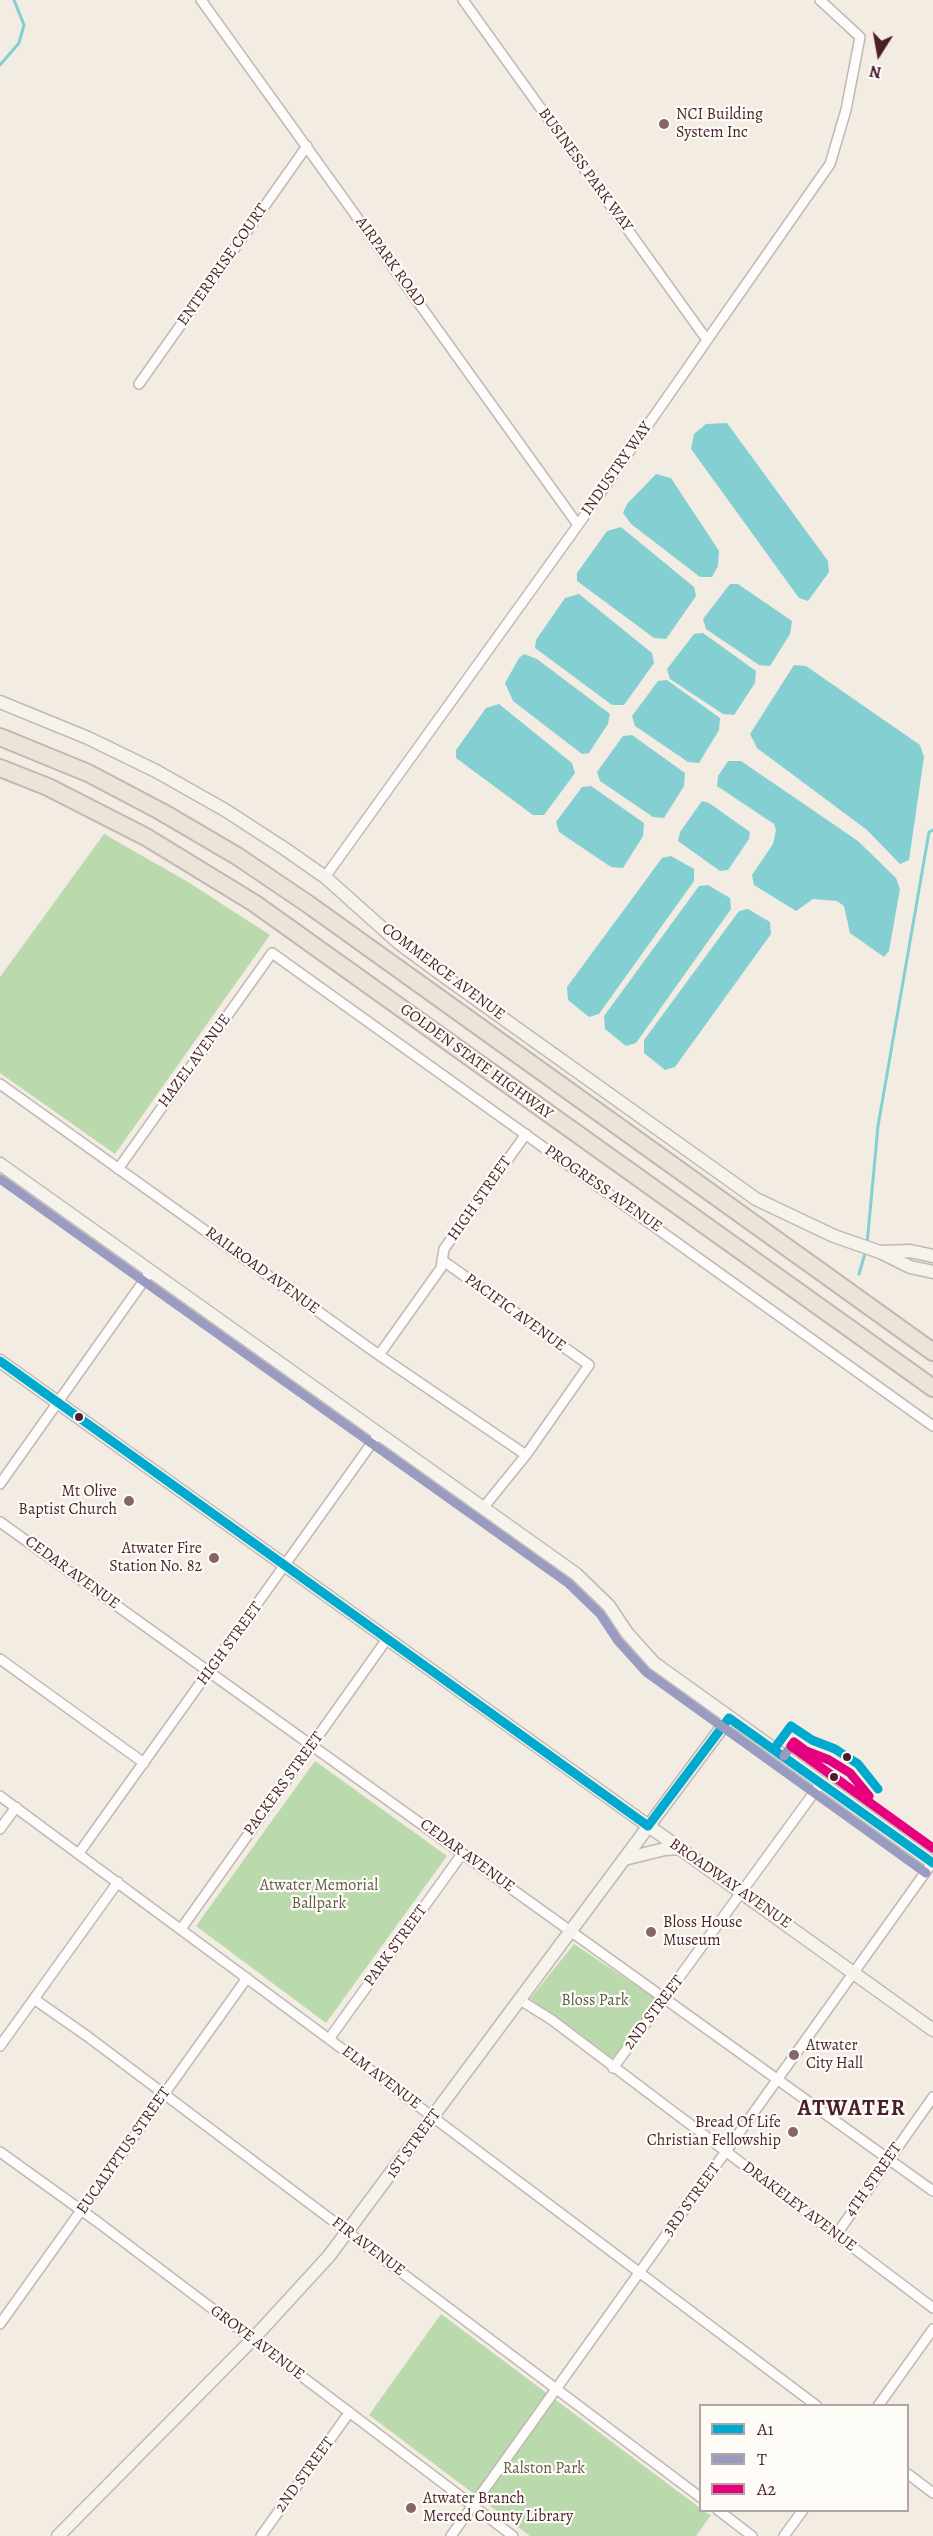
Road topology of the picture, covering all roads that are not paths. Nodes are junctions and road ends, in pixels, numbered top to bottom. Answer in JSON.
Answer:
{"nodes":[{"id":1,"x":201,"y":0,"type":"edge"},
{"id":2,"x":463,"y":0,"type":"edge"},
{"id":3,"x":820,"y":0,"type":"edge"},
{"id":4,"x":307,"y":146,"type":"junction"},
{"id":5,"x":707,"y":340,"type":"junction"},
{"id":6,"x":139,"y":384,"type":"dead end"},
{"id":7,"x":578,"y":525,"type":"junction"},
{"id":8,"x":0,"y":702,"type":"edge"},
{"id":9,"x":0,"y":736,"type":"edge"},
{"id":10,"x":0,"y":768,"type":"edge"},
{"id":11,"x":325,"y":877,"type":"junction"},
{"id":12,"x":272,"y":953,"type":"joint"},
{"id":13,"x":0,"y":1084,"type":"edge"},
{"id":14,"x":526,"y":1134,"type":"junction"},
{"id":15,"x":0,"y":1164,"type":"edge"},
{"id":16,"x":118,"y":1169,"type":"junction"},
{"id":17,"x":880,"y":1252,"type":"junction"},
{"id":18,"x":933,"y":1256,"type":"edge"},
{"id":19,"x":441,"y":1260,"type":"junction"},
{"id":20,"x":150,"y":1272,"type":"junction"},
{"id":21,"x":933,"y":1272,"type":"edge"},
{"id":22,"x":933,"y":1352,"type":"edge"},
{"id":23,"x":379,"y":1355,"type":"junction"},
{"id":24,"x":0,"y":1361,"type":"edge"},
{"id":25,"x":933,"y":1388,"type":"edge"},
{"id":26,"x":58,"y":1402,"type":"junction"},
{"id":27,"x":933,"y":1426,"type":"edge"},
{"id":28,"x":379,"y":1433,"type":"junction"},
{"id":29,"x":526,"y":1455,"type":"junction"},
{"id":30,"x":0,"y":1484,"type":"edge"},
{"id":31,"x":483,"y":1508,"type":"junction"},
{"id":32,"x":0,"y":1522,"type":"edge"},
{"id":33,"x":285,"y":1566,"type":"junction"},
{"id":34,"x":387,"y":1639,"type":"junction"},
{"id":35,"x":0,"y":1659,"type":"edge"},
{"id":36,"x":209,"y":1672,"type":"junction"},
{"id":37,"x":729,"y":1718,"type":"junction"},
{"id":38,"x":312,"y":1746,"type":"junction"},
{"id":39,"x":144,"y":1763,"type":"junction"},
{"id":40,"x":821,"y":1783,"type":"junction"},
{"id":41,"x":0,"y":1796,"type":"edge"},
{"id":42,"x":16,"y":1807,"type":"junction"},
{"id":43,"x":648,"y":1826,"type":"junction"},
{"id":44,"x":0,"y":1828,"type":"edge"},
{"id":45,"x":680,"y":1848,"type":"junction"},
{"id":46,"x":79,"y":1853,"type":"junction"},
{"id":47,"x":462,"y":1854,"type":"junction"},
{"id":48,"x":624,"y":1859,"type":"junction"},
{"id":49,"x":933,"y":1863,"type":"edge"},
{"id":50,"x":118,"y":1882,"type":"junction"},
{"id":51,"x":742,"y":1892,"type":"junction"},
{"id":52,"x":181,"y":1929,"type":"junction"},
{"id":53,"x":571,"y":1931,"type":"junction"},
{"id":54,"x":855,"y":1974,"type":"junction"},
{"id":55,"x":247,"y":1978,"type":"junction"},
{"id":56,"x":665,"y":1998,"type":"junction"},
{"id":57,"x":34,"y":1999,"type":"junction"},
{"id":58,"x":520,"y":2000,"type":"junction"},
{"id":59,"x":933,"y":2030,"type":"edge"},
{"id":60,"x":329,"y":2039,"type":"junction"},
{"id":61,"x":0,"y":2046,"type":"edge"},
{"id":62,"x":613,"y":2068,"type":"junction"},
{"id":63,"x":778,"y":2080,"type":"junction"},
{"id":64,"x":164,"y":2094,"type":"junction"},
{"id":65,"x":933,"y":2097,"type":"edge"},
{"id":66,"x":433,"y":2117,"type":"junction"},
{"id":67,"x":0,"y":2152,"type":"edge"},
{"id":68,"x":726,"y":2152,"type":"junction"},
{"id":69,"x":888,"y":2159,"type":"junction"},
{"id":70,"x":933,"y":2191,"type":"edge"},
{"id":71,"x":81,"y":2211,"type":"junction"},
{"id":72,"x":348,"y":2233,"type":"junction"},
{"id":73,"x":836,"y":2235,"type":"junction"},
{"id":74,"x":640,"y":2273,"type":"junction"},
{"id":75,"x":933,"y":2308,"type":"edge"},
{"id":76,"x":0,"y":2324,"type":"edge"},
{"id":77,"x":933,"y":2329,"type":"edge"},
{"id":78,"x":252,"y":2340,"type":"junction"},
{"id":79,"x":556,"y":2389,"type":"junction"},
{"id":80,"x":814,"y":2404,"type":"edge"},
{"id":81,"x":879,"y":2404,"type":"edge"},
{"id":82,"x":349,"y":2413,"type":"junction"},
{"id":83,"x":909,"y":2475,"type":"edge"},
{"id":84,"x":933,"y":2493,"type":"edge"},
{"id":85,"x":699,"y":2496,"type":"edge"},
{"id":86,"x":472,"y":2506,"type":"junction"},
{"id":87,"x":719,"y":2512,"type":"edge"},
{"id":88,"x":802,"y":2512,"type":"edge"},
{"id":89,"x":58,"y":2536,"type":"edge"},
{"id":90,"x":261,"y":2536,"type":"edge"},
{"id":91,"x":451,"y":2536,"type":"edge"},
{"id":92,"x":513,"y":2536,"type":"edge"},
{"id":93,"x":752,"y":2536,"type":"edge"},
{"id":94,"x":784,"y":2536,"type":"edge"}],
"edges":[{"from":1,"to":4,"type":"street","name":"AIRPARK ROAD"},
{"from":2,"to":5,"type":"street","name":"BUSINESS PARK WAY"},
{"from":3,"to":5,"type":"street","name":"INDUSTRY WAY"},
{"from":4,"to":6,"type":"street","name":"ENTERPRISE COURT"},
{"from":4,"to":7,"type":"street","name":"AIRPARK ROAD"},
{"from":5,"to":7,"type":"street","name":"INDUSTRY WAY"},
{"from":7,"to":11,"type":"street","name":"INDUSTRY WAY"},
{"from":8,"to":11,"type":"street","name":"COMMERCE AVENUE"},
{"from":9,"to":22,"type":"highway","name":"GOLDEN STATE HIGHWAY"},
{"from":10,"to":25,"type":"highway","name":"GOLDEN STATE HIGHWAY"},
{"from":11,"to":17,"type":"street","name":"COMMERCE AVENUE"},
{"from":12,"to":14,"type":"street","name":"PROGRESS AVENUE"},
{"from":12,"to":16,"type":"street","name":"HAZEL AVENUE"},
{"from":13,"to":16,"type":"street","name":"RAILROAD AVENUE"},
{"from":14,"to":19,"type":"street","name":"HIGH STREET"},
{"from":14,"to":27,"type":"street","name":"PROGRESS AVENUE"},
{"from":15,"to":20,"type":"street"},
{"from":16,"to":23,"type":"street","name":"RAILROAD AVENUE"},
{"from":17,"to":18,"type":"street","name":"COMMERCE AVENUE"},
{"from":17,"to":21,"type":"street","name":"COMMERCE AVENUE"},
{"from":19,"to":23,"type":"street","name":"HIGH STREET"},
{"from":19,"to":29,"type":"street","name":"PACIFIC AVENUE"},
{"from":20,"to":26,"type":"street"},
{"from":20,"to":28,"type":"street"},
{"from":23,"to":29,"type":"street","name":"RAILROAD AVENUE"},
{"from":24,"to":26,"type":"street","name":"BROADWAY AVENUE"},
{"from":26,"to":30,"type":"street"},
{"from":26,"to":33,"type":"street","name":"BROADWAY AVENUE"},
{"from":28,"to":31,"type":"street"},
{"from":28,"to":33,"type":"street","name":"HIGH STREET"},
{"from":29,"to":31,"type":"street"},
{"from":31,"to":37,"type":"street"},
{"from":32,"to":36,"type":"street","name":"CEDAR AVENUE"},
{"from":33,"to":34,"type":"street","name":"BROADWAY AVENUE"},
{"from":33,"to":36,"type":"street","name":"HIGH STREET"},
{"from":34,"to":38,"type":"street","name":"PACKERS STREET"},
{"from":34,"to":43,"type":"street","name":"BROADWAY AVENUE"},
{"from":35,"to":39,"type":"street"},
{"from":36,"to":38,"type":"street","name":"CEDAR AVENUE"},
{"from":36,"to":39,"type":"street","name":"HIGH STREET"},
{"from":37,"to":40,"type":"street"},
{"from":37,"to":43,"type":"street","name":"1ST STREET"},
{"from":38,"to":47,"type":"street","name":"CEDAR AVENUE"},
{"from":38,"to":52,"type":"street","name":"PACKERS STREET"},
{"from":39,"to":46,"type":"street","name":"HIGH STREET"},
{"from":40,"to":49,"type":"street"},
{"from":40,"to":51,"type":"street","name":"2ND STREET"},
{"from":41,"to":42,"type":"street","name":"ELM AVENUE"},
{"from":42,"to":44,"type":"street"},
{"from":42,"to":46,"type":"street","name":"ELM AVENUE"},
{"from":43,"to":45,"type":"street","name":"BROADWAY AVENUE"},
{"from":43,"to":48,"type":"street","name":"1ST STREET"},
{"from":45,"to":48,"type":"street"},
{"from":45,"to":51,"type":"street","name":"BROADWAY AVENUE"},
{"from":46,"to":50,"type":"street","name":"ELM AVENUE"},
{"from":47,"to":53,"type":"street","name":"CEDAR AVENUE"},
{"from":47,"to":60,"type":"street","name":"PARK STREET"},
{"from":48,"to":53,"type":"street","name":"1ST STREET"},
{"from":49,"to":54,"type":"street","name":"3RD STREET"},
{"from":50,"to":52,"type":"street","name":"ELM AVENUE"},
{"from":50,"to":57,"type":"street"},
{"from":51,"to":54,"type":"street","name":"BROADWAY AVENUE"},
{"from":51,"to":56,"type":"street","name":"2ND STREET"},
{"from":52,"to":55,"type":"street","name":"ELM AVENUE"},
{"from":53,"to":56,"type":"street","name":"CEDAR AVENUE"},
{"from":53,"to":58,"type":"street","name":"1ST STREET"},
{"from":54,"to":59,"type":"street","name":"BROADWAY AVENUE"},
{"from":54,"to":63,"type":"street","name":"3RD STREET"},
{"from":55,"to":60,"type":"street","name":"ELM AVENUE"},
{"from":55,"to":64,"type":"street","name":"EUCALYPTUS STREET"},
{"from":56,"to":62,"type":"street","name":"2ND STREET"},
{"from":56,"to":63,"type":"street","name":"CEDAR AVENUE"},
{"from":57,"to":61,"type":"street"},
{"from":57,"to":64,"type":"street","name":"FIR AVENUE"},
{"from":58,"to":62,"type":"street","name":"DRAKELEY AVENUE"},
{"from":58,"to":66,"type":"street","name":"1ST STREET"},
{"from":60,"to":66,"type":"street","name":"ELM AVENUE"},
{"from":62,"to":68,"type":"street","name":"DRAKELEY AVENUE"},
{"from":63,"to":68,"type":"street","name":"3RD STREET"},
{"from":63,"to":69,"type":"street","name":"CEDAR AVENUE"},
{"from":64,"to":71,"type":"street","name":"EUCALYPTUS STREET"},
{"from":64,"to":72,"type":"street","name":"FIR AVENUE"},
{"from":65,"to":69,"type":"street","name":"4TH STREET"},
{"from":66,"to":72,"type":"street","name":"1ST STREET"},
{"from":66,"to":74,"type":"street","name":"ELM AVENUE"},
{"from":67,"to":71,"type":"street","name":"GROVE AVENUE"},
{"from":68,"to":73,"type":"street","name":"DRAKELEY AVENUE"},
{"from":68,"to":74,"type":"street","name":"3RD STREET"},
{"from":69,"to":70,"type":"street","name":"CEDAR AVENUE"},
{"from":69,"to":73,"type":"street","name":"4TH STREET"},
{"from":71,"to":76,"type":"street","name":"EUCALYPTUS STREET"},
{"from":71,"to":78,"type":"street","name":"GROVE AVENUE"},
{"from":72,"to":78,"type":"street","name":"1ST STREET"},
{"from":72,"to":79,"type":"street","name":"FIR AVENUE"},
{"from":73,"to":75,"type":"street","name":"DRAKELEY AVENUE"},
{"from":74,"to":79,"type":"street","name":"3RD STREET"},
{"from":74,"to":80,"type":"street","name":"ELM AVENUE"},
{"from":77,"to":81,"type":"street"},
{"from":78,"to":82,"type":"street","name":"GROVE AVENUE"},
{"from":78,"to":89,"type":"street","name":"1ST STREET"},
{"from":79,"to":85,"type":"street","name":"FIR AVENUE"},
{"from":79,"to":86,"type":"street","name":"3RD STREET"},
{"from":82,"to":86,"type":"street","name":"GROVE AVENUE"},
{"from":82,"to":90,"type":"street","name":"2ND STREET"},
{"from":83,"to":84,"type":"street"},
{"from":86,"to":91,"type":"street","name":"3RD STREET"},
{"from":86,"to":92,"type":"street","name":"GROVE AVENUE"},
{"from":87,"to":93,"type":"street"},
{"from":88,"to":94,"type":"street"}]}
